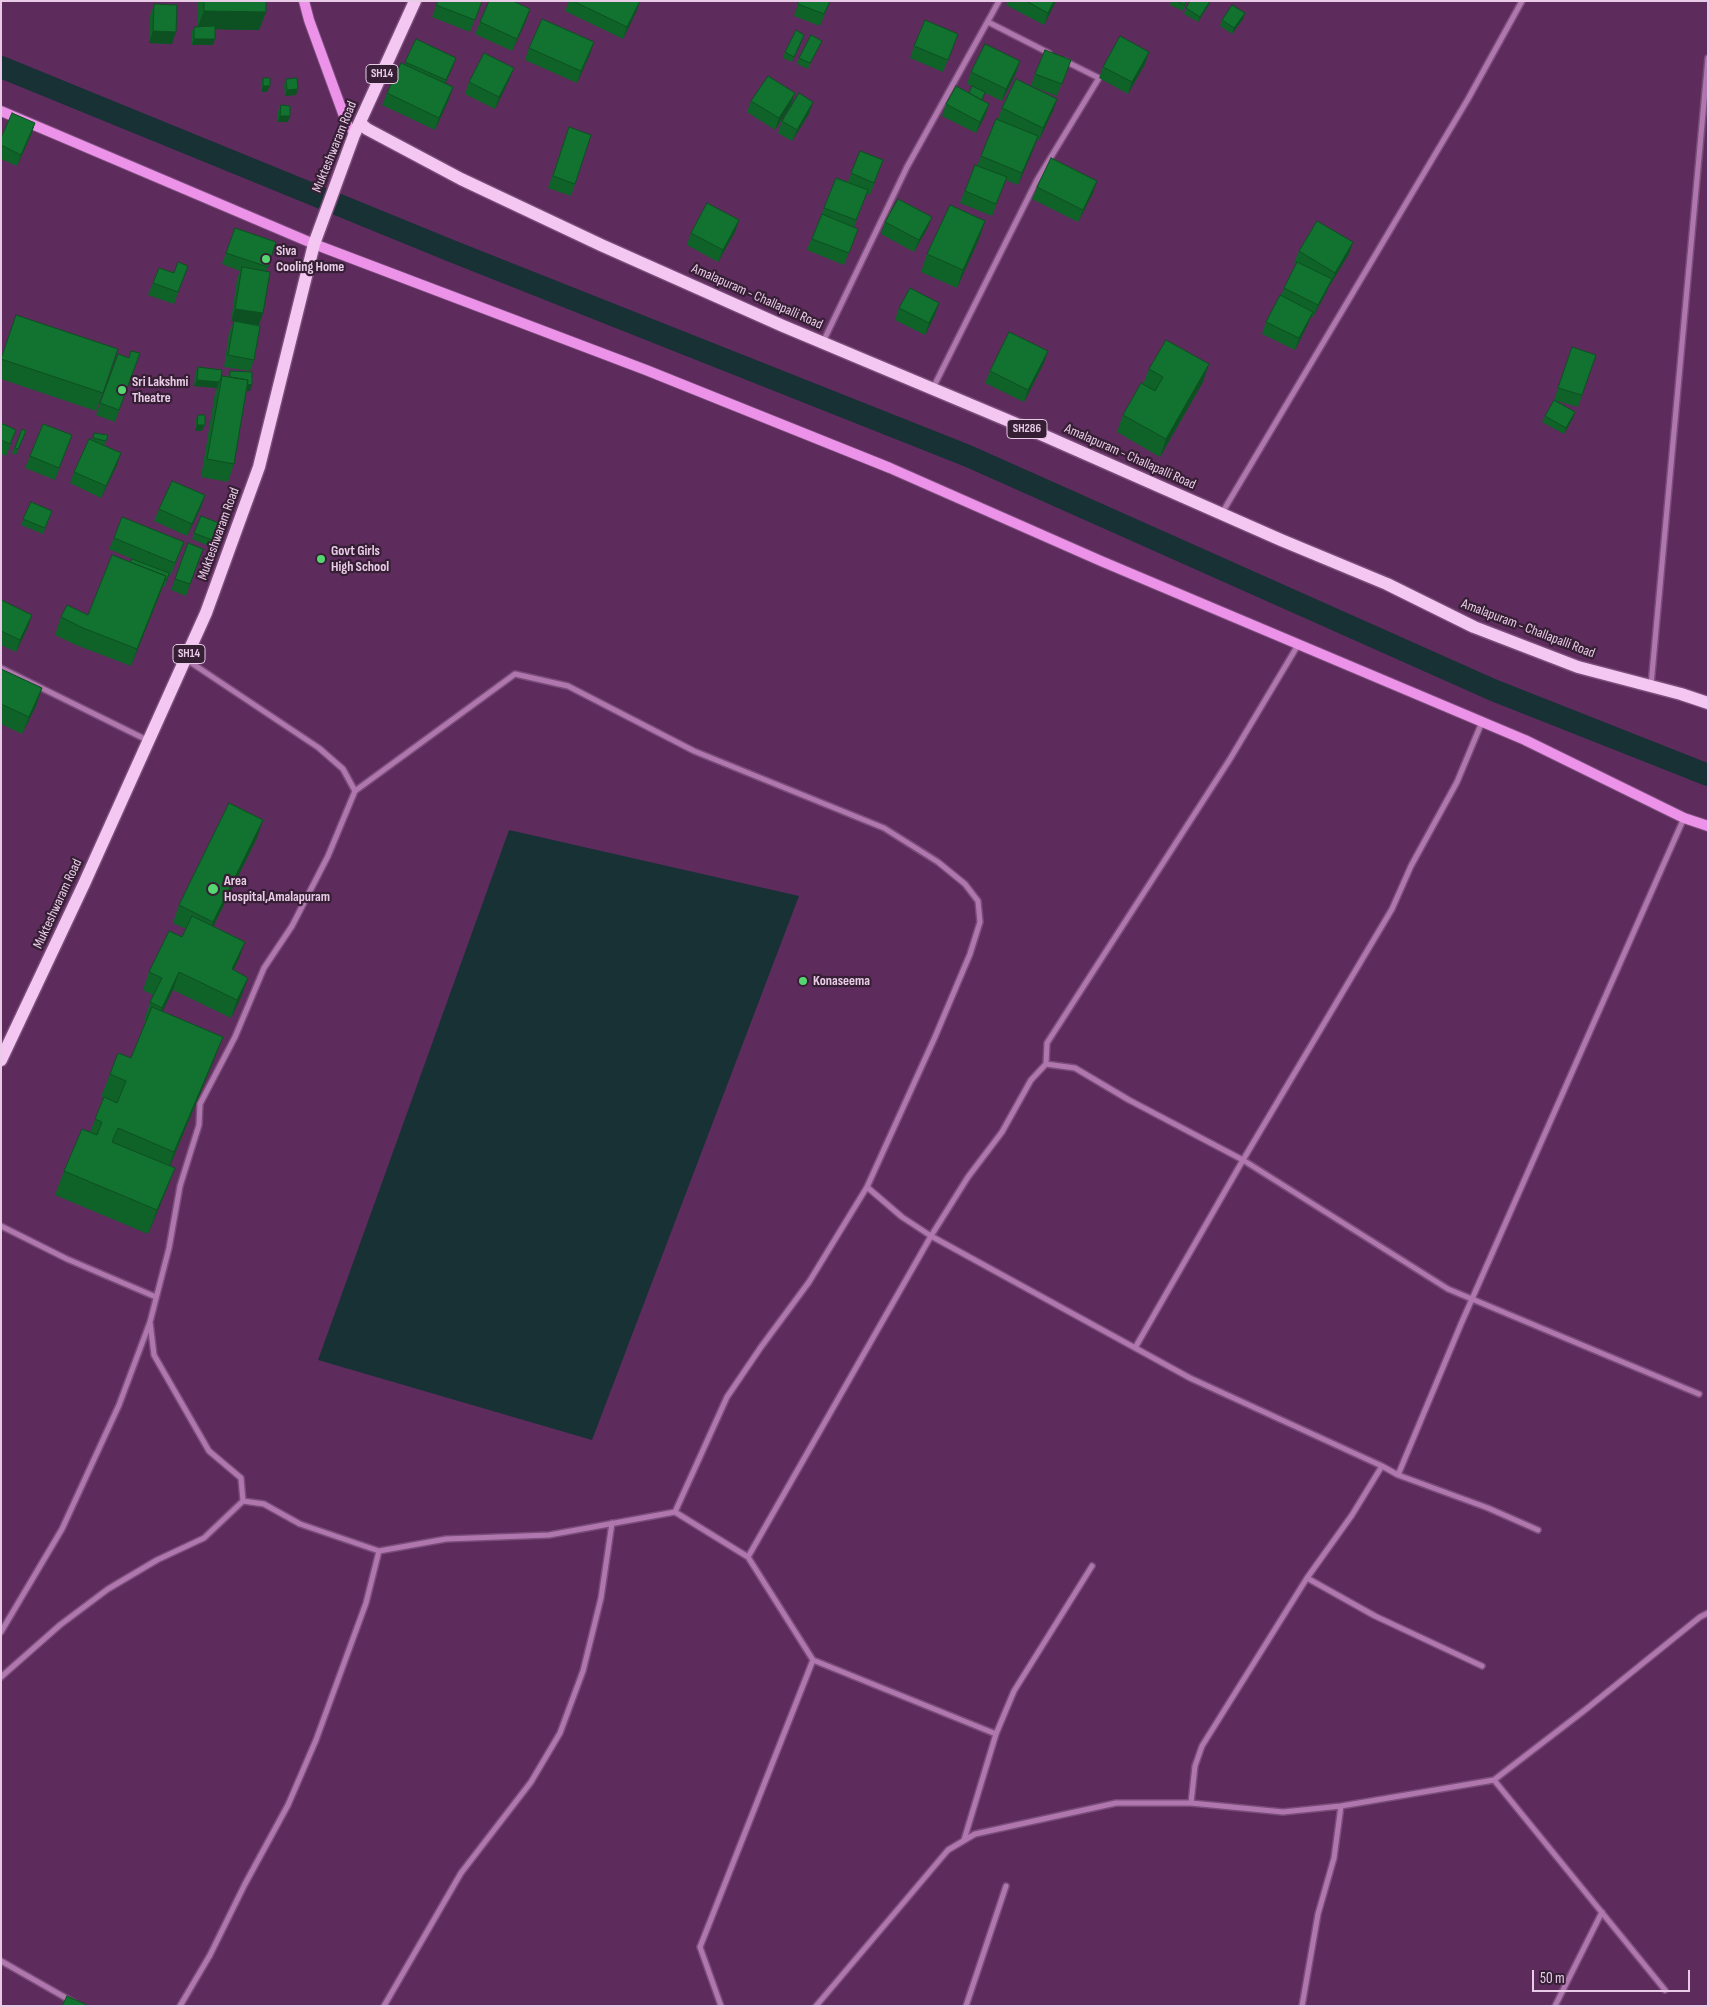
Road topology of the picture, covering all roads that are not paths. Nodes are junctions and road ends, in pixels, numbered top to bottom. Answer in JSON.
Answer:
{"nodes":[{"id":1,"x":304,"y":1,"type":"edge"},
{"id":2,"x":416,"y":1,"type":"edge"},
{"id":3,"x":999,"y":1,"type":"edge"},
{"id":4,"x":1522,"y":1,"type":"edge"},
{"id":5,"x":988,"y":22,"type":"junction"},
{"id":6,"x":1708,"y":58,"type":"edge"},
{"id":7,"x":1,"y":111,"type":"edge"},
{"id":8,"x":358,"y":127,"type":"junction"},
{"id":9,"x":314,"y":244,"type":"junction"},
{"id":10,"x":822,"y":342,"type":"junction"},
{"id":11,"x":933,"y":389,"type":"junction"},
{"id":12,"x":1222,"y":514,"type":"junction"},
{"id":13,"x":1298,"y":645,"type":"junction"},
{"id":14,"x":187,"y":660,"type":"junction"},
{"id":15,"x":1,"y":668,"type":"edge"},
{"id":16,"x":1651,"y":686,"type":"junction"},
{"id":17,"x":1708,"y":702,"type":"edge"},
{"id":18,"x":1482,"y":722,"type":"junction"},
{"id":19,"x":150,"y":741,"type":"junction"},
{"id":20,"x":355,"y":791,"type":"junction"},
{"id":21,"x":1684,"y":818,"type":"junction"},
{"id":22,"x":1708,"y":826,"type":"edge"},
{"id":23,"x":1,"y":1060,"type":"edge"},
{"id":24,"x":1046,"y":1064,"type":"junction"},
{"id":25,"x":1243,"y":1160,"type":"junction"},
{"id":26,"x":867,"y":1188,"type":"junction"},
{"id":27,"x":1,"y":1226,"type":"edge"},
{"id":28,"x":931,"y":1236,"type":"junction"},
{"id":29,"x":156,"y":1297,"type":"junction"},
{"id":30,"x":1471,"y":1300,"type":"junction"},
{"id":31,"x":150,"y":1322,"type":"junction"},
{"id":32,"x":1136,"y":1348,"type":"junction"},
{"id":33,"x":1698,"y":1394,"type":"dead end"},
{"id":34,"x":1382,"y":1466,"type":"junction"},
{"id":35,"x":1398,"y":1475,"type":"junction"},
{"id":36,"x":243,"y":1501,"type":"junction"},
{"id":37,"x":675,"y":1512,"type":"junction"},
{"id":38,"x":612,"y":1522,"type":"junction"},
{"id":39,"x":1538,"y":1530,"type":"dead end"},
{"id":40,"x":379,"y":1551,"type":"junction"},
{"id":41,"x":748,"y":1557,"type":"junction"},
{"id":42,"x":1092,"y":1566,"type":"dead end"},
{"id":43,"x":1307,"y":1578,"type":"junction"},
{"id":44,"x":1708,"y":1613,"type":"edge"},
{"id":45,"x":1,"y":1632,"type":"edge"},
{"id":46,"x":813,"y":1660,"type":"junction"},
{"id":47,"x":1482,"y":1666,"type":"dead end"},
{"id":48,"x":1,"y":1677,"type":"edge"},
{"id":49,"x":996,"y":1734,"type":"junction"},
{"id":50,"x":1494,"y":1780,"type":"junction"},
{"id":51,"x":1191,"y":1803,"type":"junction"},
{"id":52,"x":1341,"y":1806,"type":"junction"},
{"id":53,"x":964,"y":1840,"type":"junction"},
{"id":54,"x":1006,"y":1886,"type":"dead end"},
{"id":55,"x":1602,"y":1912,"type":"junction"},
{"id":56,"x":1,"y":1961,"type":"edge"},
{"id":57,"x":1665,"y":1990,"type":"dead end"},
{"id":58,"x":80,"y":2006,"type":"edge"},
{"id":59,"x":180,"y":2006,"type":"edge"},
{"id":60,"x":384,"y":2006,"type":"edge"},
{"id":61,"x":721,"y":2006,"type":"edge"},
{"id":62,"x":816,"y":2006,"type":"edge"},
{"id":63,"x":966,"y":2006,"type":"edge"},
{"id":64,"x":1302,"y":2006,"type":"edge"},
{"id":65,"x":1555,"y":2006,"type":"edge"}],
"edges":[{"from":1,"to":8,"type":"street"},
{"from":2,"to":8,"type":"main road","name":"Mukteshwaram Road","number":"SH14"},
{"from":3,"to":5,"type":"street"},
{"from":4,"to":12,"type":"street"},
{"from":5,"to":10,"type":"street"},
{"from":5,"to":11,"type":"street"},
{"from":6,"to":16,"type":"street"},
{"from":7,"to":9,"type":"street"},
{"from":8,"to":9,"type":"main road","name":"Mukteshwaram Road","number":"SH14"},
{"from":8,"to":10,"type":"main road","name":"Amalapuram - Challapalli Road","number":"SH286"},
{"from":9,"to":13,"type":"street"},
{"from":9,"to":14,"type":"main road","name":"Mukteshwaram Road","number":"SH14"},
{"from":10,"to":11,"type":"main road","name":"Amalapuram - Challapalli Road","number":"SH286"},
{"from":11,"to":12,"type":"main road","name":"Amalapuram - Challapalli Road","number":"SH286"},
{"from":12,"to":16,"type":"main road","name":"Amalapuram - Challapalli Road","number":"SH286"},
{"from":13,"to":18,"type":"street"},
{"from":13,"to":24,"type":"street"},
{"from":14,"to":19,"type":"main road","name":"Mukteshwaram Road","number":"SH14"},
{"from":14,"to":20,"type":"street"},
{"from":15,"to":19,"type":"street"},
{"from":16,"to":17,"type":"main road","name":"Amalapuram - Challapalli Road","number":"SH286"},
{"from":18,"to":21,"type":"street"},
{"from":18,"to":25,"type":"street"},
{"from":19,"to":23,"type":"main road","name":"Mukteshwaram Road","number":"SH14"},
{"from":20,"to":26,"type":"street"},
{"from":20,"to":29,"type":"street"},
{"from":21,"to":22,"type":"street"},
{"from":21,"to":30,"type":"street"},
{"from":24,"to":25,"type":"street"},
{"from":24,"to":28,"type":"street"},
{"from":25,"to":30,"type":"street"},
{"from":25,"to":32,"type":"street"},
{"from":26,"to":28,"type":"street"},
{"from":26,"to":37,"type":"street"},
{"from":27,"to":29,"type":"street"},
{"from":28,"to":32,"type":"street"},
{"from":28,"to":41,"type":"street"},
{"from":29,"to":31,"type":"street"},
{"from":30,"to":33,"type":"street"},
{"from":30,"to":35,"type":"street"},
{"from":31,"to":36,"type":"street"},
{"from":31,"to":45,"type":"street"},
{"from":32,"to":34,"type":"street"},
{"from":34,"to":35,"type":"street"},
{"from":34,"to":43,"type":"street"},
{"from":35,"to":39,"type":"street"},
{"from":36,"to":40,"type":"street"},
{"from":36,"to":48,"type":"street"},
{"from":37,"to":38,"type":"street"},
{"from":37,"to":41,"type":"street"},
{"from":38,"to":40,"type":"street"},
{"from":38,"to":60,"type":"street"},
{"from":40,"to":59,"type":"street"},
{"from":41,"to":46,"type":"street"},
{"from":42,"to":49,"type":"street"},
{"from":43,"to":47,"type":"street"},
{"from":43,"to":51,"type":"street"},
{"from":44,"to":50,"type":"street"},
{"from":46,"to":49,"type":"street"},
{"from":46,"to":61,"type":"street"},
{"from":49,"to":53,"type":"street"},
{"from":50,"to":52,"type":"street"},
{"from":50,"to":55,"type":"street"},
{"from":51,"to":52,"type":"street"},
{"from":51,"to":53,"type":"street"},
{"from":52,"to":64,"type":"street"},
{"from":53,"to":62,"type":"street"},
{"from":54,"to":63,"type":"street"},
{"from":55,"to":57,"type":"street"},
{"from":55,"to":65,"type":"street"},
{"from":56,"to":58,"type":"street"}]}
